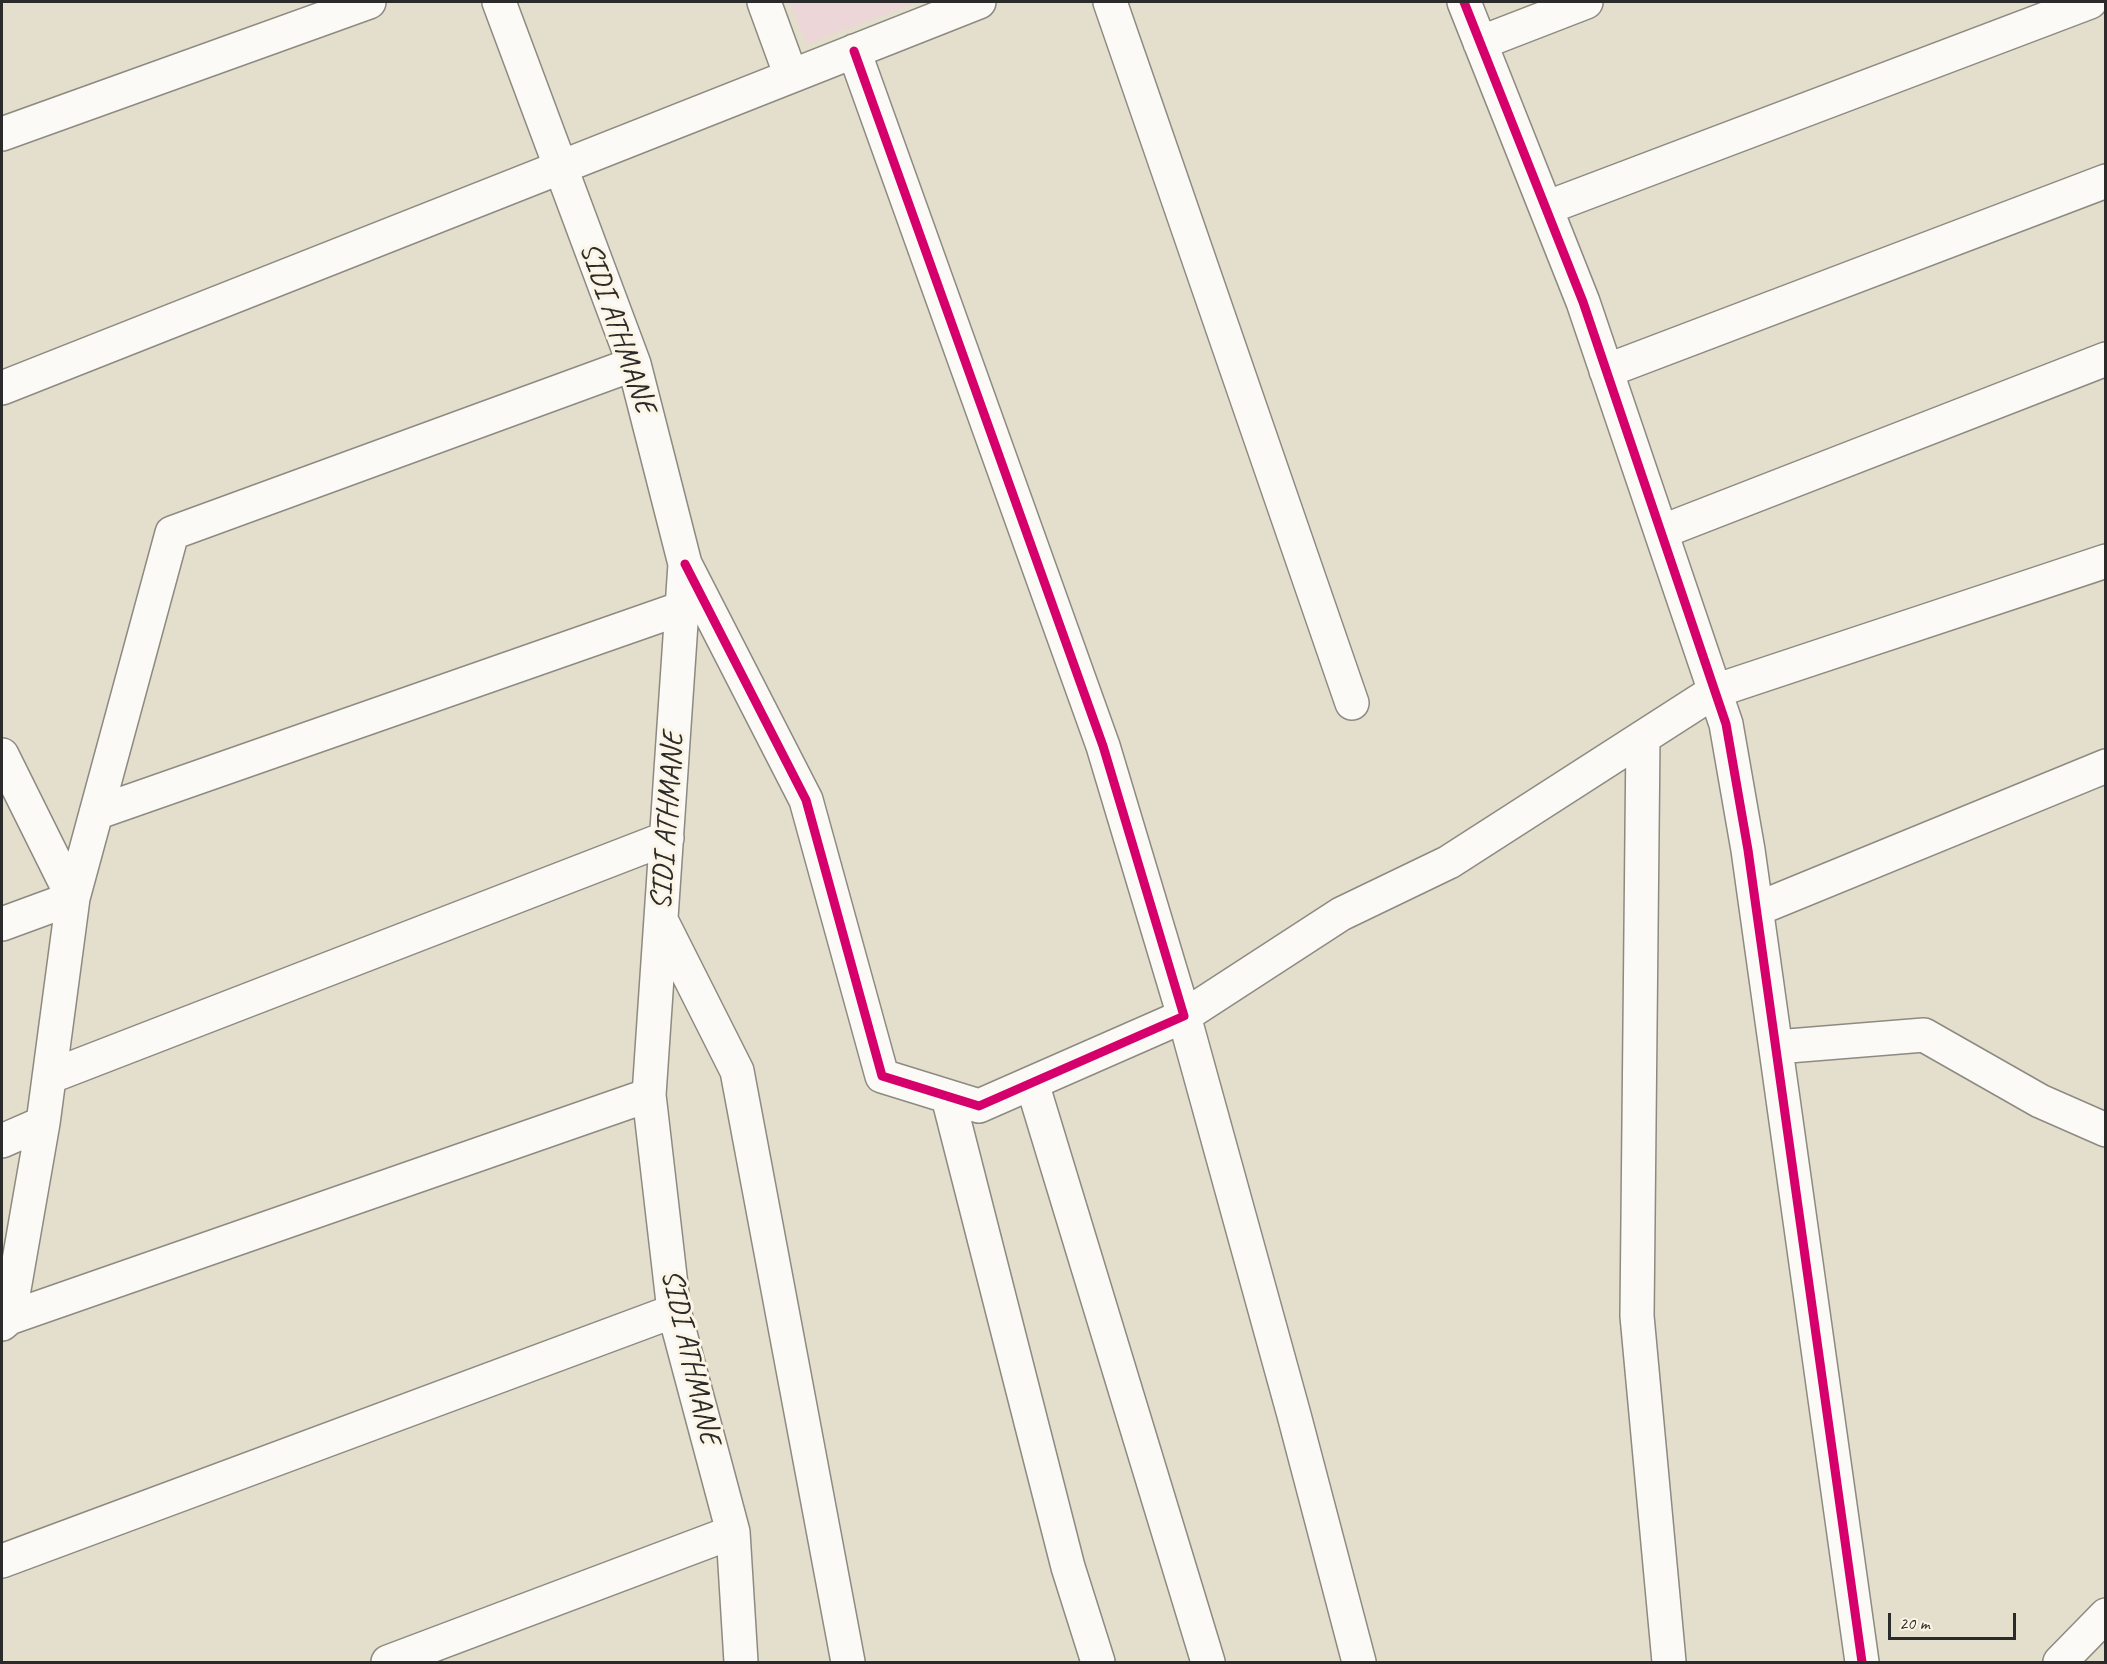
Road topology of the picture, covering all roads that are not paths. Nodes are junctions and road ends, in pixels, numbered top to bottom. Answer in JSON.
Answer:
{"nodes":[{"id":1,"x":369,"y":2,"type":"edge"},
{"id":2,"x":499,"y":2,"type":"edge"},
{"id":3,"x":764,"y":2,"type":"edge"},
{"id":4,"x":979,"y":2,"type":"edge"},
{"id":5,"x":1110,"y":2,"type":"edge"},
{"id":6,"x":1464,"y":2,"type":"edge"},
{"id":7,"x":1586,"y":2,"type":"edge"},
{"id":8,"x":2090,"y":2,"type":"edge"},
{"id":9,"x":1480,"y":43,"type":"junction"},
{"id":10,"x":855,"y":51,"type":"junction"},
{"id":11,"x":791,"y":76,"type":"junction"},
{"id":12,"x":2,"y":135,"type":"edge"},
{"id":13,"x":561,"y":167,"type":"junction"},
{"id":14,"x":2106,"y":181,"type":"edge"},
{"id":15,"x":1546,"y":208,"type":"junction"},
{"id":16,"x":2106,"y":359,"type":"edge"},
{"id":17,"x":634,"y":364,"type":"junction"},
{"id":18,"x":1606,"y":371,"type":"junction"},
{"id":19,"x":2,"y":388,"type":"edge"},
{"id":20,"x":1661,"y":532,"type":"junction"},
{"id":21,"x":2106,"y":561,"type":"edge"},
{"id":22,"x":685,"y":564,"type":"junction"},
{"id":23,"x":682,"y":608,"type":"junction"},
{"id":24,"x":1715,"y":691,"type":"junction"},
{"id":25,"x":1352,"y":703,"type":"dead end"},
{"id":26,"x":1643,"y":737,"type":"junction"},
{"id":27,"x":2,"y":755,"type":"edge"},
{"id":28,"x":2106,"y":766,"type":"edge"},
{"id":29,"x":96,"y":813,"type":"junction"},
{"id":30,"x":667,"y":838,"type":"junction"},
{"id":31,"x":73,"y":898,"type":"junction"},
{"id":32,"x":1757,"y":909,"type":"junction"},
{"id":33,"x":661,"y":921,"type":"junction"},
{"id":34,"x":2,"y":924,"type":"edge"},
{"id":35,"x":1184,"y":1016,"type":"junction"},
{"id":36,"x":1776,"y":1047,"type":"junction"},
{"id":37,"x":49,"y":1077,"type":"junction"},
{"id":38,"x":1032,"y":1083,"type":"junction"},
{"id":39,"x":649,"y":1095,"type":"junction"},
{"id":40,"x":948,"y":1097,"type":"junction"},
{"id":41,"x":43,"y":1123,"type":"junction"},
{"id":42,"x":2106,"y":1131,"type":"edge"},
{"id":43,"x":2,"y":1141,"type":"edge"},
{"id":44,"x":674,"y":1311,"type":"junction"},
{"id":45,"x":5,"y":1321,"type":"edge"},
{"id":46,"x":733,"y":1532,"type":"junction"},
{"id":47,"x":2,"y":1561,"type":"edge"},
{"id":48,"x":2106,"y":1615,"type":"edge"},
{"id":49,"x":388,"y":1662,"type":"edge"},
{"id":50,"x":741,"y":1662,"type":"edge"},
{"id":51,"x":848,"y":1662,"type":"edge"},
{"id":52,"x":1098,"y":1662,"type":"edge"},
{"id":53,"x":1208,"y":1662,"type":"edge"},
{"id":54,"x":1359,"y":1662,"type":"edge"},
{"id":55,"x":1669,"y":1662,"type":"edge"},
{"id":56,"x":1862,"y":1662,"type":"edge"},
{"id":57,"x":2060,"y":1662,"type":"edge"}],
"edges":[{"from":1,"to":12,"type":"street"},
{"from":2,"to":13,"type":"street","name":"SIDI ATHMANE"},
{"from":3,"to":11,"type":"street"},
{"from":4,"to":10,"type":"street"},
{"from":5,"to":25,"type":"street"},
{"from":6,"to":9,"type":"street"},
{"from":7,"to":9,"type":"street"},
{"from":8,"to":15,"type":"street"},
{"from":9,"to":15,"type":"street"},
{"from":10,"to":11,"type":"street"},
{"from":10,"to":35,"type":"street"},
{"from":11,"to":13,"type":"street"},
{"from":13,"to":17,"type":"street","name":"SIDI ATHMANE"},
{"from":13,"to":19,"type":"street"},
{"from":14,"to":18,"type":"street"},
{"from":15,"to":18,"type":"street"},
{"from":16,"to":20,"type":"street"},
{"from":17,"to":22,"type":"street","name":"SIDI ATHMANE"},
{"from":17,"to":29,"type":"street"},
{"from":18,"to":20,"type":"street"},
{"from":20,"to":24,"type":"street"},
{"from":21,"to":24,"type":"street"},
{"from":22,"to":23,"type":"street","name":"SIDI ATHMANE"},
{"from":22,"to":40,"type":"street"},
{"from":23,"to":29,"type":"street"},
{"from":23,"to":30,"type":"street","name":"SIDI ATHMANE"},
{"from":24,"to":26,"type":"street"},
{"from":24,"to":32,"type":"street"},
{"from":26,"to":35,"type":"street"},
{"from":26,"to":55,"type":"street"},
{"from":27,"to":31,"type":"street"},
{"from":28,"to":32,"type":"street"},
{"from":29,"to":31,"type":"street"},
{"from":30,"to":33,"type":"street","name":"SIDI ATHMANE"},
{"from":30,"to":37,"type":"street"},
{"from":31,"to":34,"type":"street"},
{"from":31,"to":37,"type":"street"},
{"from":32,"to":36,"type":"street"},
{"from":33,"to":39,"type":"street","name":"SIDI ATHMANE"},
{"from":33,"to":51,"type":"street"},
{"from":35,"to":38,"type":"street"},
{"from":35,"to":54,"type":"street"},
{"from":36,"to":42,"type":"street"},
{"from":36,"to":56,"type":"street"},
{"from":37,"to":41,"type":"street"},
{"from":38,"to":40,"type":"street"},
{"from":38,"to":53,"type":"street"},
{"from":39,"to":44,"type":"street","name":"SIDI ATHMANE"},
{"from":39,"to":45,"type":"street"},
{"from":40,"to":52,"type":"street"},
{"from":41,"to":43,"type":"street"},
{"from":41,"to":45,"type":"street"},
{"from":44,"to":46,"type":"street","name":"SIDI ATHMANE"},
{"from":44,"to":47,"type":"street"},
{"from":46,"to":49,"type":"street"},
{"from":46,"to":50,"type":"street","name":"SIDI ATHMANE"},
{"from":48,"to":57,"type":"street"}]}
